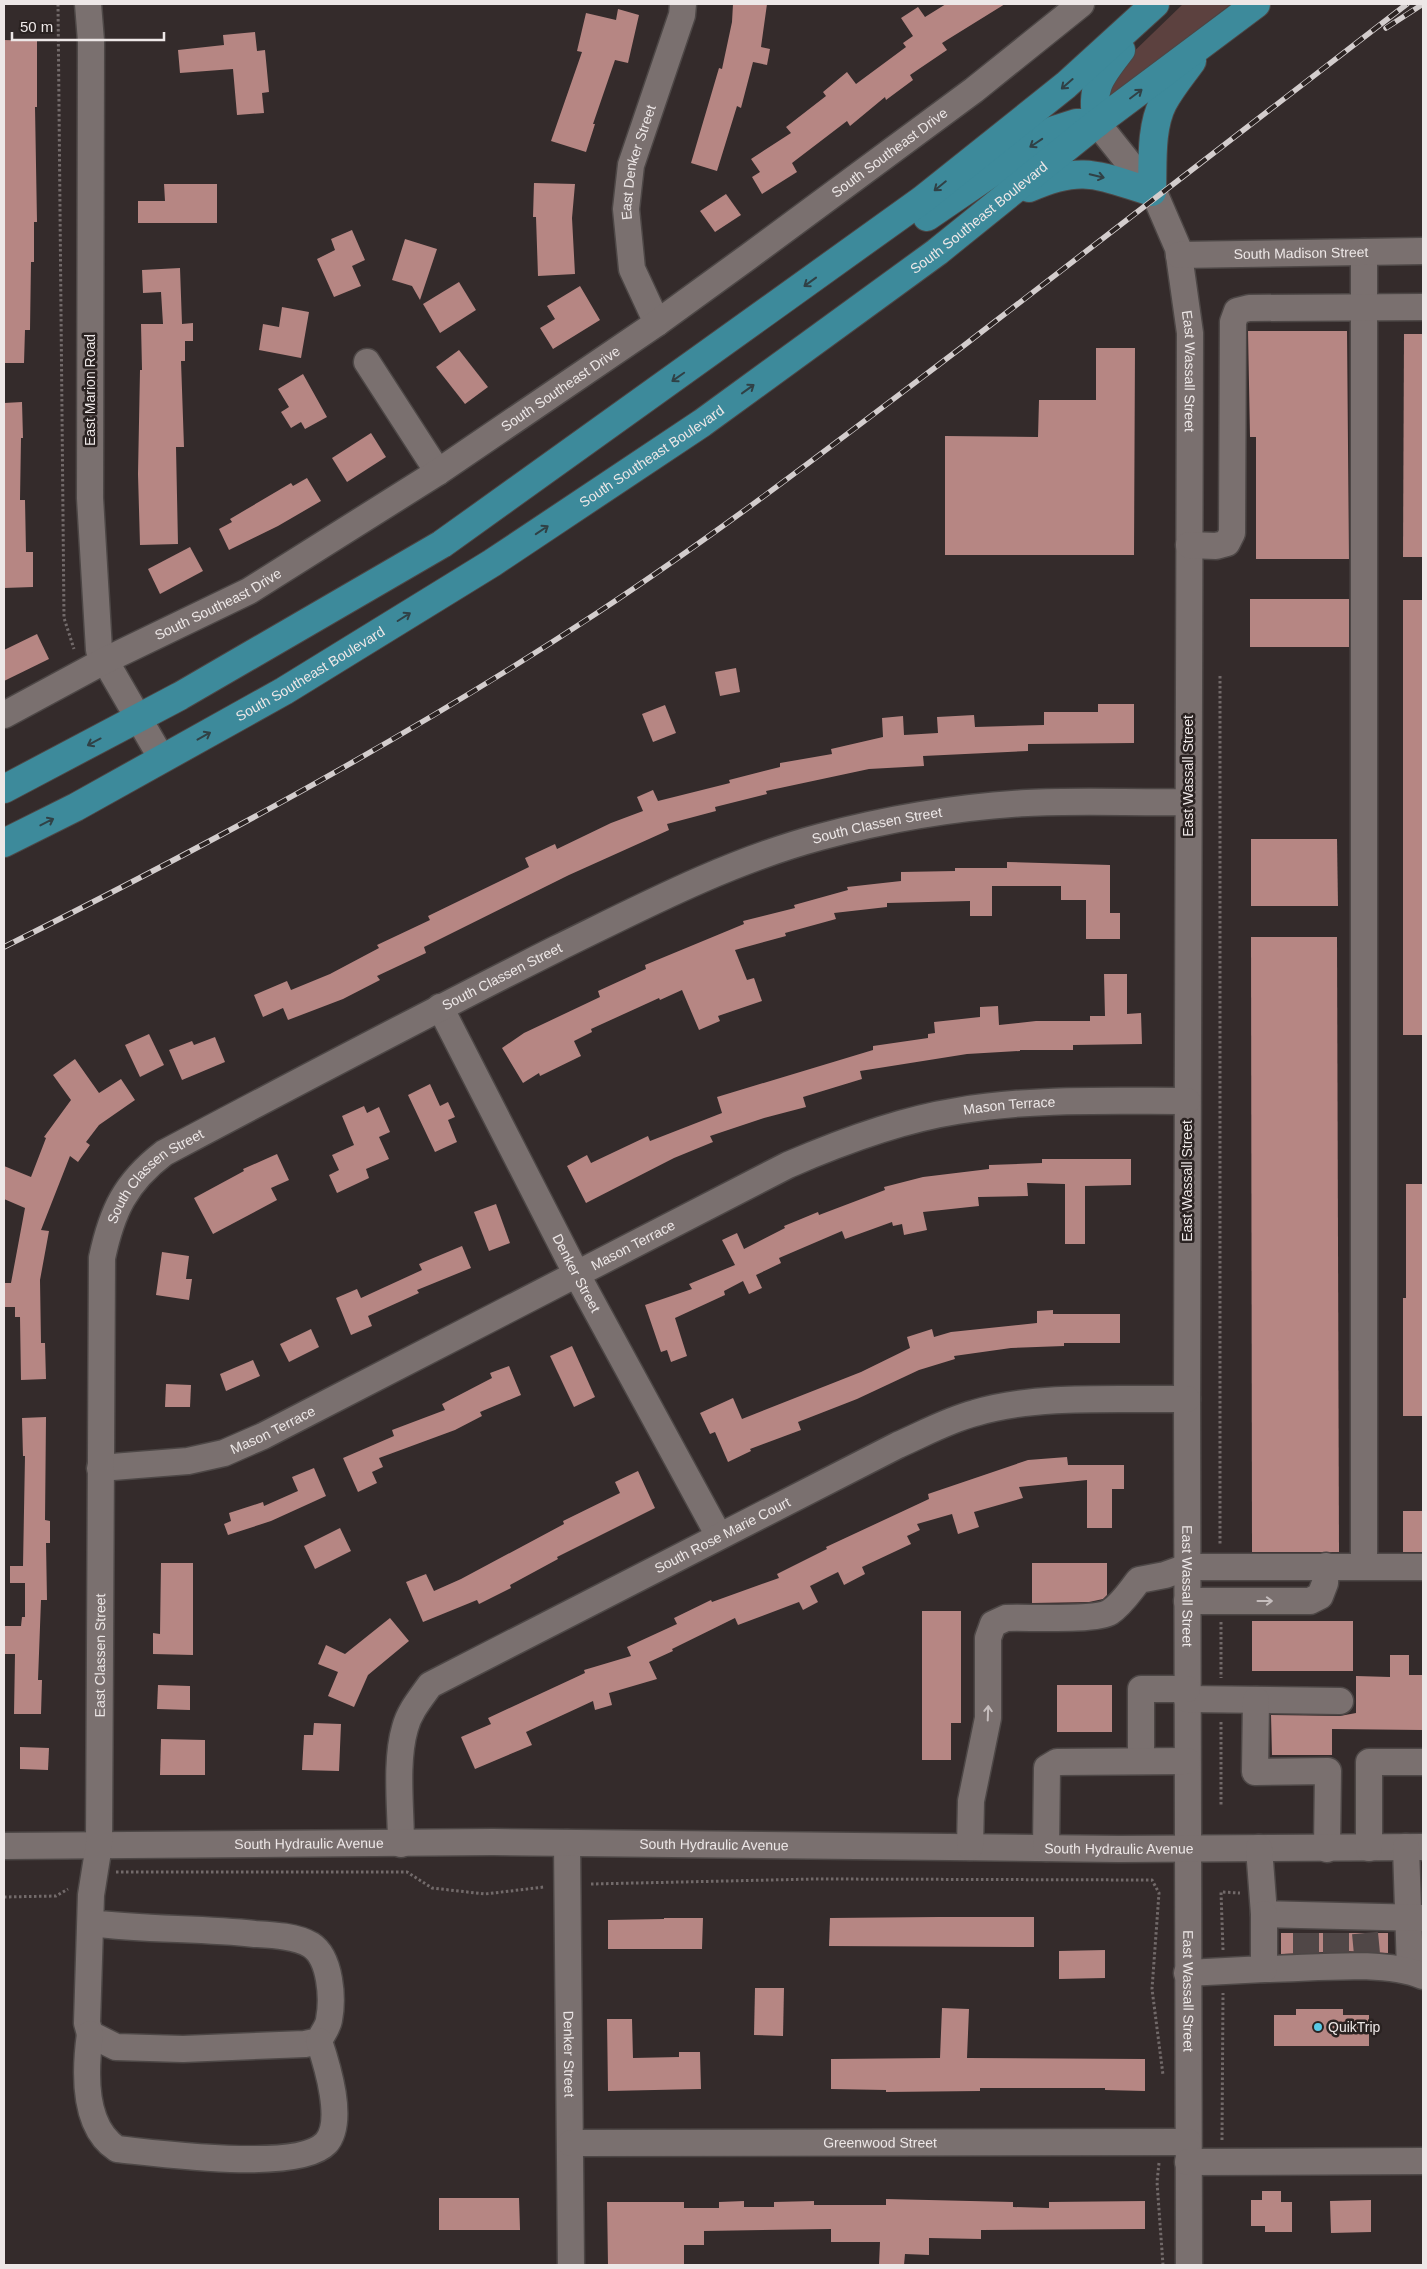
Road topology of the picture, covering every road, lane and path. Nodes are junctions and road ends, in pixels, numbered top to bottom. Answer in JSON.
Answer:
{"nodes":[{"id":1,"x":58,"y":4,"type":"edge"},
{"id":2,"x":88,"y":4,"type":"edge"},
{"id":3,"x":683,"y":4,"type":"edge"},
{"id":4,"x":1081,"y":4,"type":"edge"},
{"id":5,"x":1156,"y":4,"type":"edge"},
{"id":6,"x":1256,"y":4,"type":"edge"},
{"id":7,"x":1204,"y":43,"type":"junction"},
{"id":8,"x":1098,"y":123,"type":"junction"},
{"id":9,"x":1152,"y":192,"type":"junction"},
{"id":10,"x":1001,"y":200,"type":"junction"},
{"id":11,"x":1423,"y":251,"type":"edge"},
{"id":12,"x":1364,"y":252,"type":"junction"},
{"id":13,"x":850,"y":253,"type":"junction"},
{"id":14,"x":1179,"y":255,"type":"junction"},
{"id":15,"x":1364,"y":307,"type":"junction"},
{"id":16,"x":1423,"y":307,"type":"edge"},
{"id":17,"x":658,"y":323,"type":"junction"},
{"id":18,"x":367,"y":362,"type":"dead end"},
{"id":19,"x":1190,"y":369,"type":"junction"},
{"id":20,"x":1233,"y":369,"type":"junction"},
{"id":21,"x":1233,"y":418,"type":"junction"},
{"id":22,"x":1190,"y":419,"type":"junction"},
{"id":23,"x":1190,"y":458,"type":"junction"},
{"id":24,"x":1232,"y":458,"type":"junction"},
{"id":25,"x":438,"y":472,"type":"junction"},
{"id":26,"x":1189,"y":545,"type":"junction"},
{"id":27,"x":102,"y":655,"type":"junction"},
{"id":28,"x":1220,"y":676,"type":"dead end"},
{"id":29,"x":4,"y":715,"type":"edge"},
{"id":30,"x":137,"y":719,"type":"junction"},
{"id":31,"x":162,"y":759,"type":"junction"},
{"id":32,"x":4,"y":789,"type":"edge"},
{"id":33,"x":1188,"y":802,"type":"junction"},
{"id":34,"x":4,"y":843,"type":"edge"},
{"id":35,"x":440,"y":1007,"type":"junction"},
{"id":36,"x":1188,"y":1101,"type":"junction"},
{"id":37,"x":576,"y":1273,"type":"junction"},
{"id":38,"x":1187,"y":1398,"type":"junction"},
{"id":39,"x":100,"y":1468,"type":"junction"},
{"id":40,"x":719,"y":1536,"type":"junction"},
{"id":41,"x":1326,"y":1566,"type":"junction"},
{"id":42,"x":1364,"y":1566,"type":"junction"},
{"id":43,"x":1187,"y":1567,"type":"junction"},
{"id":44,"x":1220,"y":1567,"type":"junction"},
{"id":45,"x":1423,"y":1567,"type":"edge"},
{"id":46,"x":1187,"y":1601,"type":"junction"},
{"id":47,"x":1220,"y":1601,"type":"junction"},
{"id":48,"x":1187,"y":1694,"type":"junction"},
{"id":49,"x":1221,"y":1700,"type":"junction"},
{"id":50,"x":1256,"y":1700,"type":"junction"},
{"id":51,"x":1340,"y":1701,"type":"dead end"},
{"id":52,"x":1187,"y":1760,"type":"junction"},
{"id":53,"x":1141,"y":1761,"type":"junction"},
{"id":54,"x":1423,"y":1762,"type":"edge"},
{"id":55,"x":1222,"y":1805,"type":"dead end"},
{"id":56,"x":401,"y":1844,"type":"junction"},
{"id":57,"x":567,"y":1844,"type":"junction"},
{"id":58,"x":99,"y":1845,"type":"junction"},
{"id":59,"x":4,"y":1846,"type":"edge"},
{"id":60,"x":970,"y":1847,"type":"junction"},
{"id":61,"x":1415,"y":1847,"type":"edge"},
{"id":62,"x":1046,"y":1848,"type":"junction"},
{"id":63,"x":1259,"y":1848,"type":"junction"},
{"id":64,"x":1368,"y":1848,"type":"junction"},
{"id":65,"x":1187,"y":1849,"type":"junction"},
{"id":66,"x":1327,"y":1849,"type":"junction"},
{"id":67,"x":94,"y":1878,"type":"junction"},
{"id":68,"x":568,"y":1885,"type":"junction"},
{"id":69,"x":4,"y":1897,"type":"edge"},
{"id":70,"x":1264,"y":1914,"type":"junction"},
{"id":71,"x":1416,"y":1917,"type":"edge"},
{"id":72,"x":91,"y":1923,"type":"junction"},
{"id":73,"x":1366,"y":1942,"type":"junction"},
{"id":74,"x":1306,"y":1943,"type":"junction"},
{"id":75,"x":1336,"y":1943,"type":"junction"},
{"id":76,"x":1264,"y":1969,"type":"junction"},
{"id":77,"x":1188,"y":1973,"type":"junction"},
{"id":78,"x":1416,"y":1973,"type":"edge"},
{"id":79,"x":90,"y":2034,"type":"junction"},
{"id":80,"x":319,"y":2041,"type":"junction"},
{"id":81,"x":1164,"y":2079,"type":"dead end"},
{"id":82,"x":1162,"y":2142,"type":"junction"},
{"id":83,"x":570,"y":2143,"type":"junction"},
{"id":84,"x":1188,"y":2152,"type":"junction"},
{"id":85,"x":1423,"y":2161,"type":"edge"},
{"id":86,"x":571,"y":2265,"type":"edge"},
{"id":87,"x":1163,"y":2265,"type":"edge"},
{"id":88,"x":1189,"y":2265,"type":"edge"}],
"edges":[{"from":1,"to":27,"type":"path"},
{"from":2,"to":27,"type":"street","name":"East Marion Road"},
{"from":3,"to":17,"type":"street","name":"East Denker Street"},
{"from":4,"to":17,"type":"street","name":"South Southeast Drive"},
{"from":5,"to":8,"type":"main road"},
{"from":5,"to":13,"type":"main road","one_way":true},
{"from":6,"to":7,"type":"main road","name":"South Southeast Boulevard"},
{"from":8,"to":7,"type":"main road","name":"South Southeast Boulevard","one_way":true},
{"from":7,"to":9,"type":"main road"},
{"from":8,"to":9,"type":"street","name":"East Wassall Street"},
{"from":8,"to":10,"type":"main road","name":"South Southeast Boulevard"},
{"from":8,"to":13,"type":"main road","one_way":true},
{"from":10,"to":9,"type":"main road","one_way":true},
{"from":9,"to":14,"type":"street","name":"East Wassall Street"},
{"from":31,"to":10,"type":"main road","name":"South Southeast Boulevard","one_way":true},
{"from":11,"to":12,"type":"street","name":"South Madison Street"},
{"from":12,"to":14,"type":"street","name":"South Madison Street"},
{"from":12,"to":15,"type":"street"},
{"from":13,"to":30,"type":"main road","one_way":true},
{"from":14,"to":19,"type":"street","name":"East Wassall Street"},
{"from":15,"to":16,"type":"street"},
{"from":15,"to":20,"type":"street"},
{"from":15,"to":42,"type":"street"},
{"from":17,"to":25,"type":"street","name":"South Southeast Drive"},
{"from":18,"to":25,"type":"street"},
{"from":19,"to":20,"type":"street"},
{"from":19,"to":22,"type":"street","name":"East Wassall Street"},
{"from":20,"to":21,"type":"street"},
{"from":21,"to":22,"type":"street"},
{"from":21,"to":24,"type":"street"},
{"from":22,"to":23,"type":"street","name":"East Wassall Street"},
{"from":23,"to":24,"type":"street"},
{"from":23,"to":26,"type":"street","name":"East Wassall Street"},
{"from":24,"to":26,"type":"street"},
{"from":25,"to":27,"type":"street","name":"South Southeast Drive"},
{"from":26,"to":33,"type":"street","name":"East Wassall Street"},
{"from":27,"to":29,"type":"street","name":"South Southeast Drive"},
{"from":27,"to":30,"type":"street","name":"East Marion Road"},
{"from":28,"to":44,"type":"path"},
{"from":30,"to":31,"type":"street","name":"East Marion Road"},
{"from":30,"to":32,"type":"main road","one_way":true},
{"from":34,"to":31,"type":"main road","name":"South Southeast Boulevard","one_way":true},
{"from":33,"to":35,"type":"street","name":"South Classen Street"},
{"from":33,"to":36,"type":"street","name":"East Wassall Street"},
{"from":35,"to":37,"type":"street","name":"Denker Street"},
{"from":35,"to":39,"type":"street","name":"South Classen Street"},
{"from":36,"to":37,"type":"street","name":"Mason Terrace"},
{"from":36,"to":38,"type":"street","name":"East Wassall Street"},
{"from":37,"to":39,"type":"street","name":"Mason Terrace"},
{"from":37,"to":40,"type":"street","name":"Denker Street"},
{"from":38,"to":40,"type":"street","name":"South Rose Marie Court"},
{"from":38,"to":43,"type":"street","name":"East Wassall Street"},
{"from":39,"to":58,"type":"street","name":"East Classen Street"},
{"from":40,"to":56,"type":"street","name":"South Rose Marie Court"},
{"from":41,"to":42,"type":"street"},
{"from":41,"to":44,"type":"street"},
{"from":47,"to":41,"type":"street","one_way":true},
{"from":42,"to":45,"type":"street"},
{"from":43,"to":44,"type":"street"},
{"from":43,"to":46,"type":"street","name":"East Wassall Street"},
{"from":60,"to":43,"type":"street","one_way":true},
{"from":46,"to":47,"type":"street"},
{"from":46,"to":48,"type":"street","name":"East Wassall Street"},
{"from":47,"to":49,"type":"path"},
{"from":48,"to":49,"type":"street"},
{"from":48,"to":52,"type":"street","name":"East Wassall Street"},
{"from":48,"to":53,"type":"street"},
{"from":49,"to":50,"type":"street"},
{"from":49,"to":55,"type":"path"},
{"from":50,"to":51,"type":"street"},
{"from":50,"to":66,"type":"street"},
{"from":52,"to":53,"type":"street"},
{"from":52,"to":65,"type":"street","name":"East Wassall Street"},
{"from":53,"to":62,"type":"street"},
{"from":54,"to":64,"type":"street"},
{"from":56,"to":57,"type":"street","name":"South Hydraulic Avenue"},
{"from":56,"to":58,"type":"street","name":"South Hydraulic Avenue"},
{"from":57,"to":60,"type":"street","name":"South Hydraulic Avenue"},
{"from":57,"to":68,"type":"street","name":"Denker Street"},
{"from":58,"to":59,"type":"street","name":"South Hydraulic Avenue"},
{"from":58,"to":67,"type":"street","name":"East Classen Street"},
{"from":60,"to":62,"type":"street","name":"South Hydraulic Avenue"},
{"from":61,"to":64,"type":"street","name":"South Hydraulic Avenue"},
{"from":61,"to":71,"type":"street"},
{"from":62,"to":65,"type":"street","name":"South Hydraulic Avenue"},
{"from":63,"to":65,"type":"street","name":"South Hydraulic Avenue"},
{"from":63,"to":66,"type":"street","name":"South Hydraulic Avenue"},
{"from":63,"to":70,"type":"street"},
{"from":64,"to":66,"type":"street","name":"South Hydraulic Avenue"},
{"from":65,"to":77,"type":"street","name":"East Wassall Street"},
{"from":67,"to":68,"type":"path"},
{"from":67,"to":69,"type":"path"},
{"from":67,"to":72,"type":"street","name":"East Classen Street"},
{"from":68,"to":81,"type":"path"},
{"from":68,"to":83,"type":"street","name":"Denker Street"},
{"from":70,"to":74,"type":"street"},
{"from":70,"to":76,"type":"street"},
{"from":71,"to":73,"type":"street"},
{"from":71,"to":78,"type":"street"},
{"from":72,"to":79,"type":"street","name":"East Classen Street"},
{"from":72,"to":80,"type":"street"},
{"from":73,"to":75,"type":"street"},
{"from":73,"to":75,"type":"street"},
{"from":73,"to":78,"type":"street"},
{"from":74,"to":75,"type":"street"},
{"from":74,"to":75,"type":"street"},
{"from":74,"to":76,"type":"street"},
{"from":76,"to":77,"type":"street"},
{"from":77,"to":84,"type":"street","name":"East Wassall Street"},
{"from":79,"to":80,"type":"street"},
{"from":79,"to":80,"type":"street","name":"East Classen Street"},
{"from":82,"to":83,"type":"street","name":"Greenwood Street"},
{"from":82,"to":84,"type":"street","name":"Greenwood Street"},
{"from":82,"to":87,"type":"path"},
{"from":83,"to":86,"type":"street","name":"Denker Street"},
{"from":84,"to":85,"type":"street","name":"Greenwood Street"},
{"from":84,"to":88,"type":"street","name":"East Wassall Street"}]}
